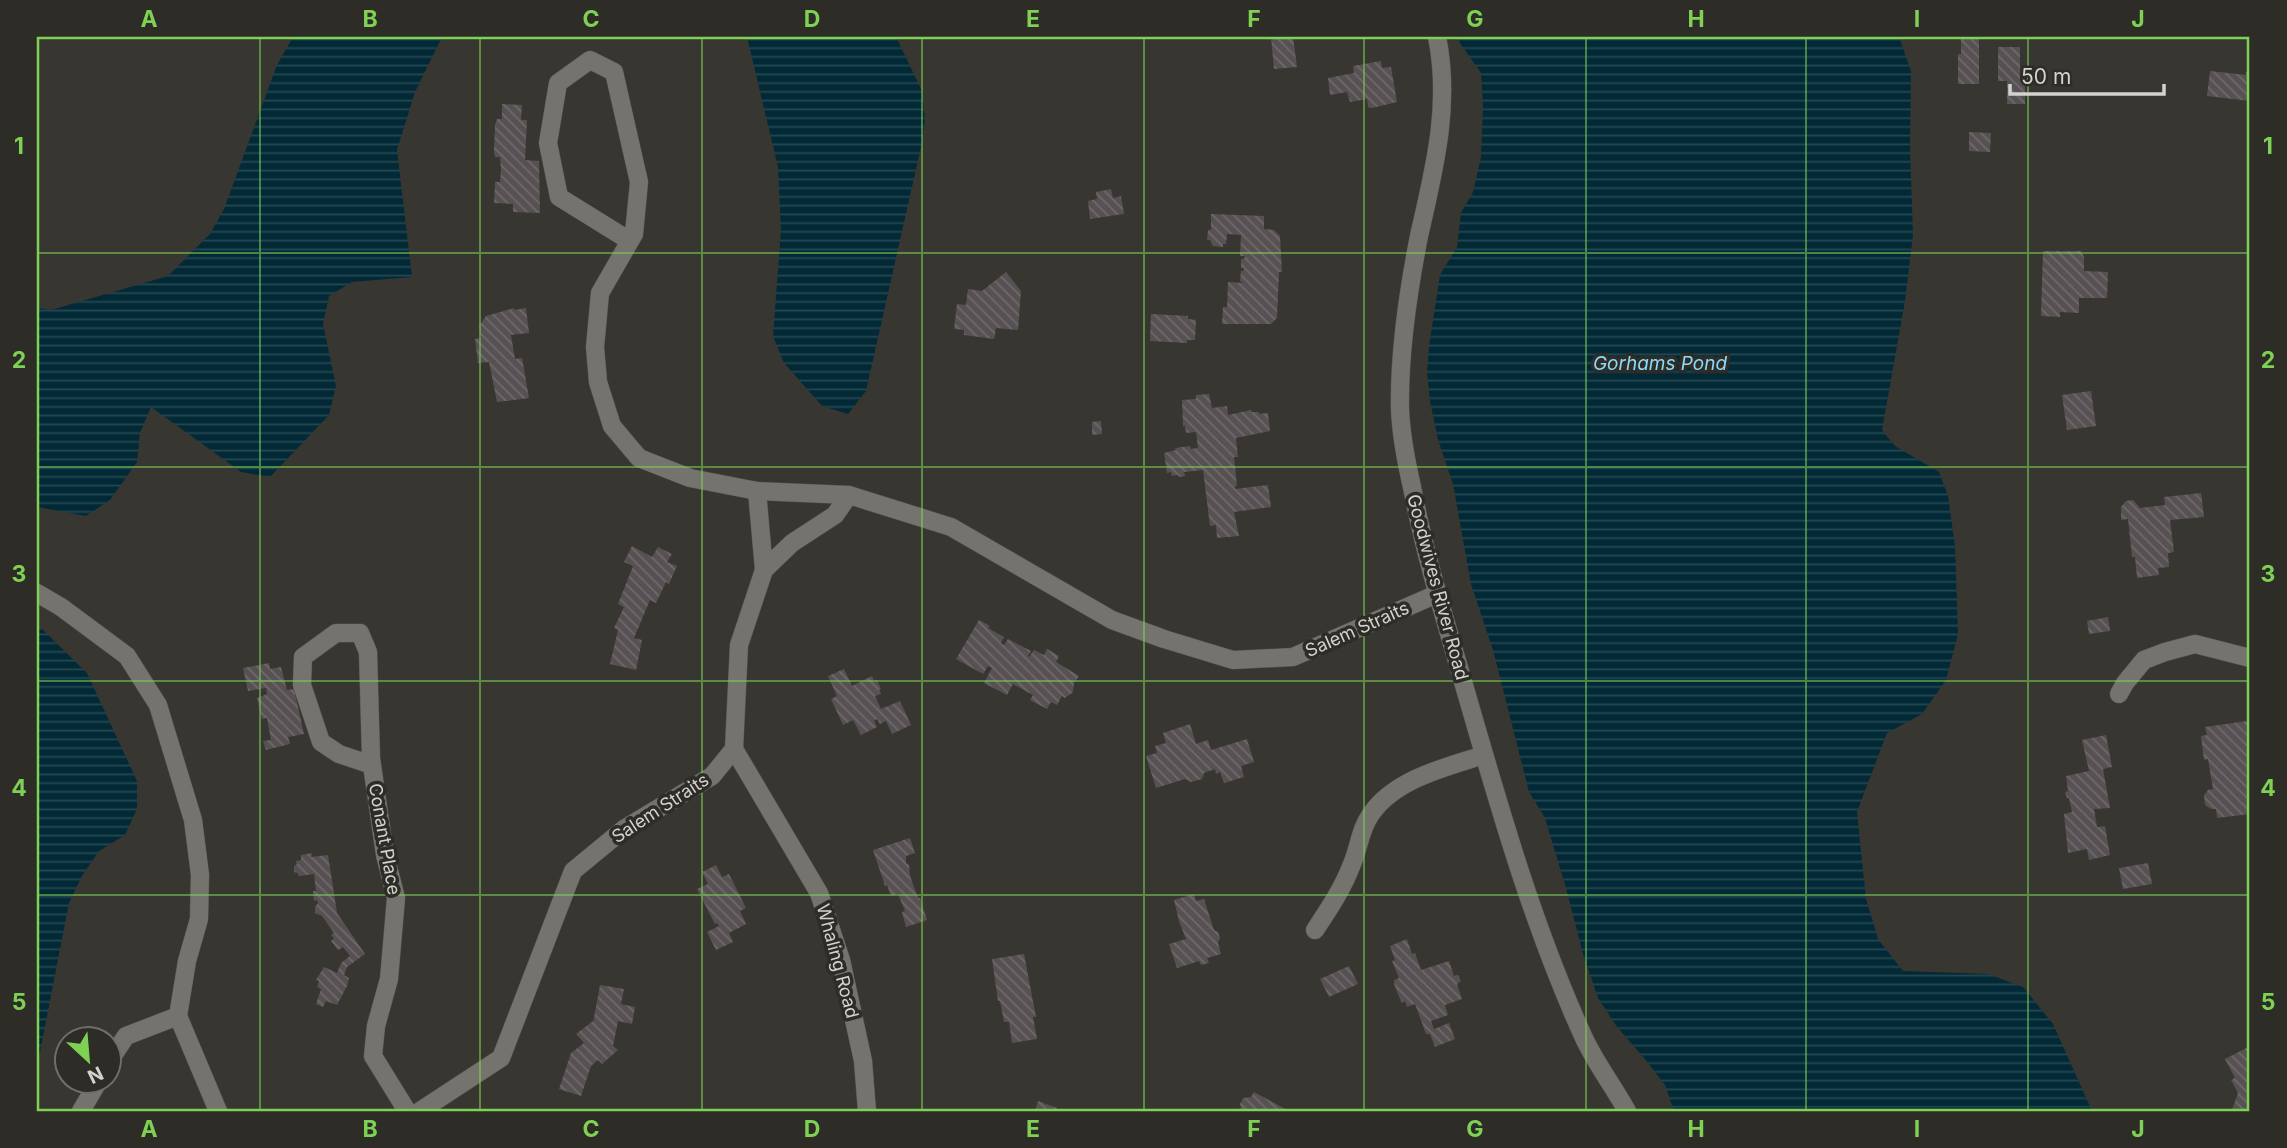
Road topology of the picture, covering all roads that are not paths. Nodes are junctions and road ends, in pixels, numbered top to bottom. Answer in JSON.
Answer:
{"nodes":[{"id":1,"x":1437,"y":37,"type":"edge"},
{"id":2,"x":630,"y":241,"type":"junction"},
{"id":3,"x":757,"y":491,"type":"junction"},
{"id":4,"x":849,"y":495,"type":"junction"},
{"id":5,"x":764,"y":570,"type":"junction"},
{"id":6,"x":37,"y":593,"type":"edge"},
{"id":7,"x":1437,"y":594,"type":"junction"},
{"id":8,"x":2250,"y":658,"type":"edge"},
{"id":9,"x":2119,"y":694,"type":"dead end"},
{"id":10,"x":734,"y":749,"type":"junction"},
{"id":11,"x":1484,"y":755,"type":"junction"},
{"id":12,"x":372,"y":765,"type":"junction"},
{"id":13,"x":1315,"y":930,"type":"dead end"},
{"id":14,"x":178,"y":1016,"type":"junction"},
{"id":15,"x":122,"y":1042,"type":"edge"},
{"id":16,"x":218,"y":1111,"type":"edge"},
{"id":17,"x":407,"y":1111,"type":"edge"},
{"id":18,"x":421,"y":1111,"type":"edge"},
{"id":19,"x":867,"y":1111,"type":"edge"},
{"id":20,"x":1627,"y":1111,"type":"edge"}],
"edges":[{"from":1,"to":7,"type":"street","name":"Goodwives River Road"},
{"from":2,"to":2,"type":"street","name":"Salem Straits"},
{"from":2,"to":3,"type":"street","name":"Salem Straits"},
{"from":3,"to":4,"type":"street","name":"Salem Straits"},
{"from":3,"to":5,"type":"street"},
{"from":4,"to":5,"type":"street"},
{"from":4,"to":7,"type":"street","name":"Salem Straits"},
{"from":5,"to":10,"type":"street"},
{"from":6,"to":14,"type":"street"},
{"from":7,"to":11,"type":"street","name":"Goodwives River Road"},
{"from":8,"to":9,"type":"street"},
{"from":10,"to":18,"type":"street","name":"Salem Straits"},
{"from":10,"to":19,"type":"street","name":"Whaling Road"},
{"from":11,"to":13,"type":"street"},
{"from":11,"to":20,"type":"street","name":"Goodwives River Road"},
{"from":12,"to":12,"type":"street","name":"Conant Place"},
{"from":12,"to":17,"type":"street","name":"Conant Place"},
{"from":14,"to":15,"type":"street"},
{"from":14,"to":16,"type":"street"}]}
